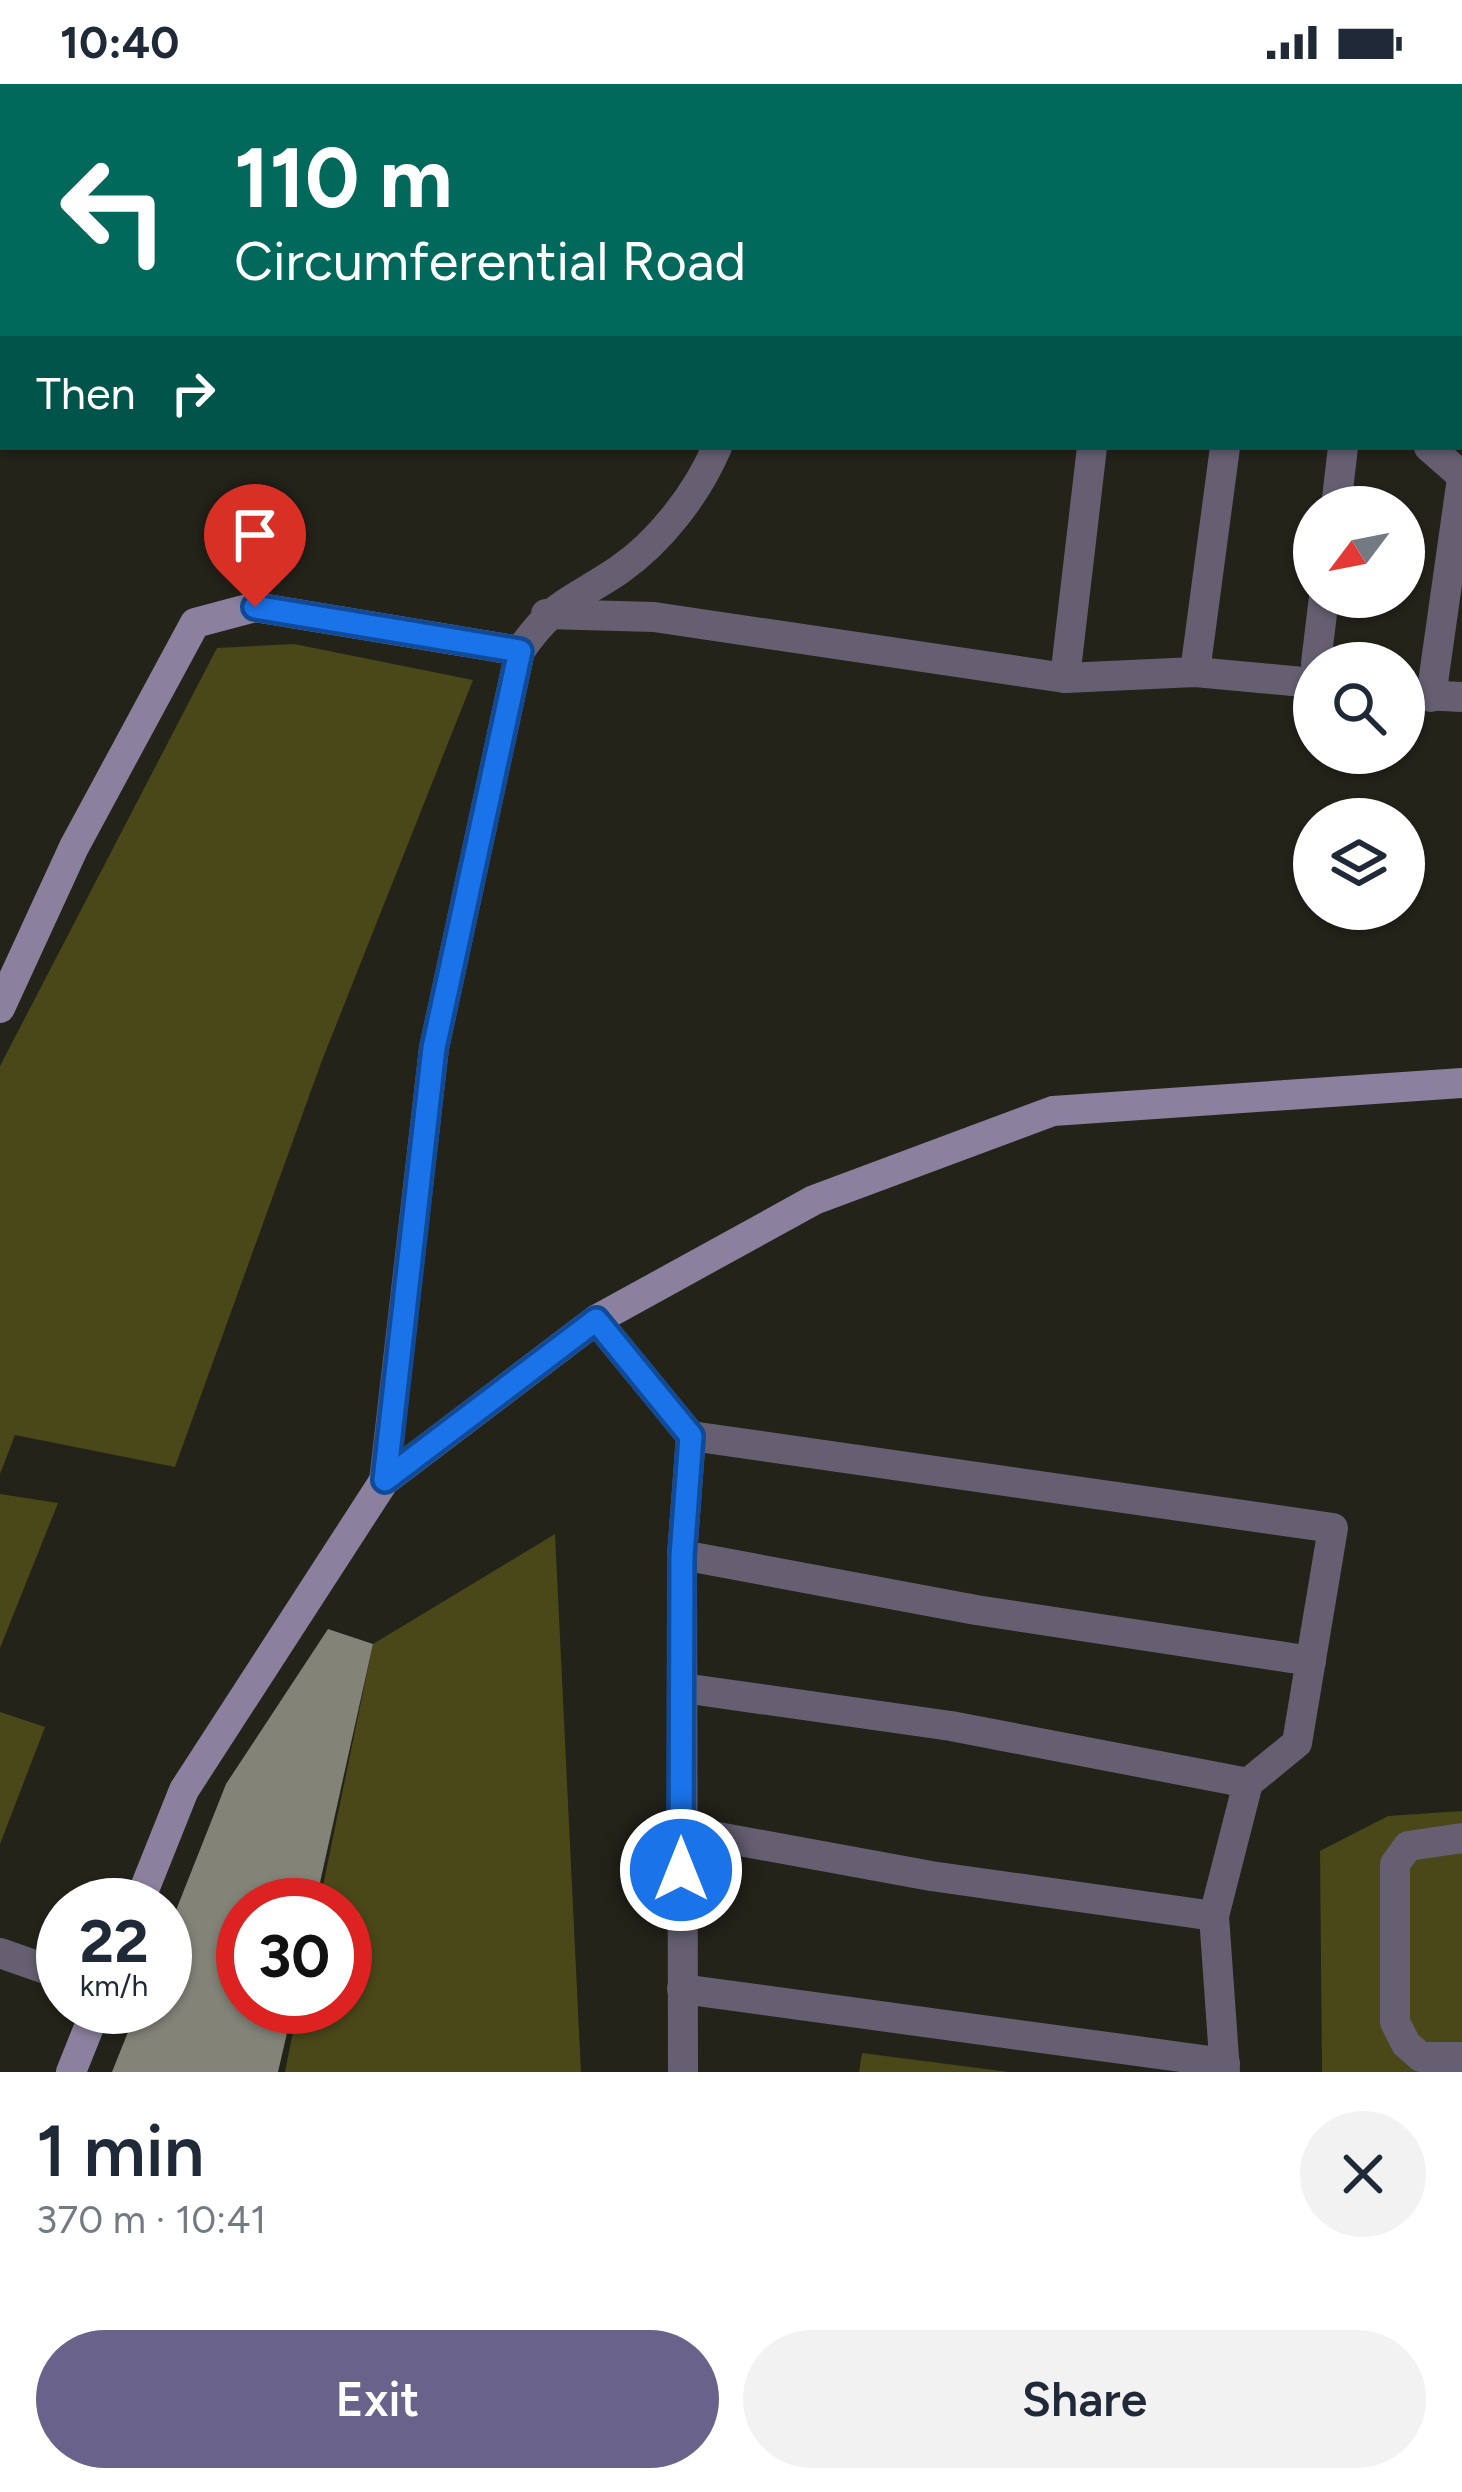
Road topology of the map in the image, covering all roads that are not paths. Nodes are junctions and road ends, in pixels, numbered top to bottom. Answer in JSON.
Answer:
{"nodes":[{"id":1,"x":716,"y":450,"type":"edge"},
{"id":2,"x":1092,"y":450,"type":"edge"},
{"id":3,"x":1225,"y":450,"type":"edge"},
{"id":4,"x":1343,"y":450,"type":"edge"},
{"id":5,"x":1433,"y":450,"type":"edge"},
{"id":6,"x":1462,"y":477,"type":"edge"},
{"id":7,"x":1338,"y":486,"type":"edge"},
{"id":8,"x":546,"y":614,"type":"junction"},
{"id":9,"x":520,"y":651,"type":"junction"},
{"id":10,"x":1195,"y":672,"type":"junction"},
{"id":11,"x":1065,"y":678,"type":"junction"},
{"id":12,"x":1293,"y":679,"type":"edge"},
{"id":13,"x":1432,"y":696,"type":"edge"},
{"id":14,"x":0,"y":1008,"type":"edge"},
{"id":15,"x":1462,"y":1083,"type":"edge"},
{"id":16,"x":596,"y":1320,"type":"junction"},
{"id":17,"x":691,"y":1436,"type":"junction"},
{"id":18,"x":385,"y":1480,"type":"junction"},
{"id":19,"x":682,"y":1556,"type":"junction"},
{"id":20,"x":1311,"y":1661,"type":"junction"},
{"id":21,"x":683,"y":1688,"type":"junction"},
{"id":22,"x":1248,"y":1783,"type":"junction"},
{"id":23,"x":680,"y":1830,"type":"junction"},
{"id":24,"x":1462,"y":1838,"type":"edge"},
{"id":25,"x":149,"y":1878,"type":"edge"},
{"id":26,"x":1214,"y":1916,"type":"junction"},
{"id":27,"x":0,"y":1953,"type":"edge"},
{"id":28,"x":36,"y":1966,"type":"edge"},
{"id":29,"x":682,"y":1990,"type":"junction"},
{"id":30,"x":86,"y":2034,"type":"edge"},
{"id":31,"x":1462,"y":2057,"type":"edge"},
{"id":32,"x":1225,"y":2067,"type":"edge"},
{"id":33,"x":71,"y":2072,"type":"edge"},
{"id":34,"x":683,"y":2072,"type":"edge"}],
"edges":[{"from":1,"to":8,"type":"street"},
{"from":2,"to":11,"type":"street"},
{"from":3,"to":10,"type":"street"},
{"from":4,"to":7,"type":"street"},
{"from":5,"to":6,"type":"street"},
{"from":6,"to":13,"type":"street"},
{"from":8,"to":9,"type":"street"},
{"from":8,"to":11,"type":"street"},
{"from":9,"to":14,"type":"main road"},
{"from":9,"to":18,"type":"street"},
{"from":10,"to":11,"type":"street"},
{"from":10,"to":12,"type":"street"},
{"from":15,"to":16,"type":"main road"},
{"from":16,"to":17,"type":"street"},
{"from":16,"to":18,"type":"main road"},
{"from":17,"to":19,"type":"street"},
{"from":17,"to":20,"type":"street"},
{"from":18,"to":25,"type":"main road"},
{"from":19,"to":20,"type":"street"},
{"from":19,"to":21,"type":"street"},
{"from":20,"to":22,"type":"street"},
{"from":21,"to":22,"type":"street"},
{"from":21,"to":23,"type":"street"},
{"from":22,"to":26,"type":"street"},
{"from":23,"to":26,"type":"street"},
{"from":23,"to":29,"type":"street"},
{"from":24,"to":31,"type":"street"},
{"from":26,"to":32,"type":"street"},
{"from":27,"to":28,"type":"street"},
{"from":29,"to":32,"type":"street"},
{"from":29,"to":34,"type":"street"},
{"from":30,"to":33,"type":"main road"}]}
